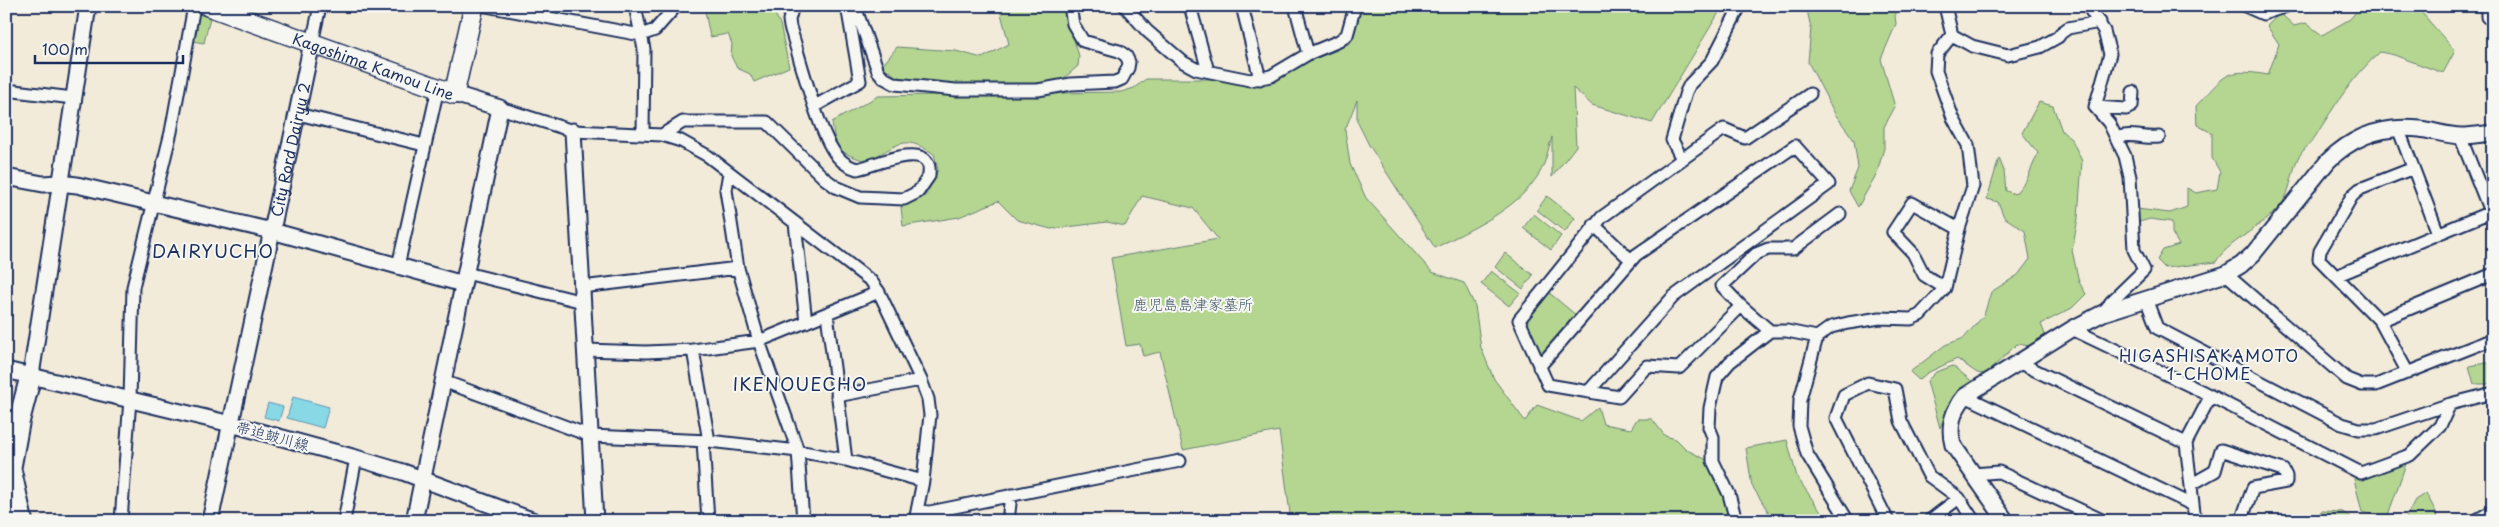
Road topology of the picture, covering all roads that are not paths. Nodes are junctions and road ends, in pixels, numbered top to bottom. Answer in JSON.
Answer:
{"nodes":[{"id":1,"x":88,"y":6,"type":"edge"},
{"id":2,"x":194,"y":6,"type":"edge"},
{"id":3,"x":208,"y":6,"type":"edge"},
{"id":4,"x":320,"y":6,"type":"edge"},
{"id":5,"x":474,"y":6,"type":"edge"},
{"id":6,"x":486,"y":6,"type":"edge"},
{"id":7,"x":635,"y":6,"type":"edge"},
{"id":8,"x":676,"y":6,"type":"edge"},
{"id":9,"x":793,"y":6,"type":"edge"},
{"id":10,"x":847,"y":6,"type":"edge"},
{"id":11,"x":852,"y":6,"type":"edge"},
{"id":12,"x":1070,"y":6,"type":"edge"},
{"id":13,"x":1125,"y":6,"type":"edge"},
{"id":14,"x":1190,"y":6,"type":"edge"},
{"id":15,"x":1242,"y":6,"type":"edge"},
{"id":16,"x":1295,"y":6,"type":"edge"},
{"id":17,"x":1740,"y":6,"type":"edge"},
{"id":18,"x":1945,"y":6,"type":"edge"},
{"id":19,"x":2088,"y":6,"type":"edge"},
{"id":20,"x":2245,"y":6,"type":"edge"},
{"id":21,"x":2287,"y":6,"type":"edge"},
{"id":22,"x":1353,"y":10,"type":"edge"},
{"id":23,"x":2100,"y":22,"type":"junction"},
{"id":24,"x":1952,"y":35,"type":"junction"},
{"id":25,"x":641,"y":36,"type":"junction"},
{"id":26,"x":312,"y":43,"type":"junction"},
{"id":27,"x":1308,"y":54,"type":"junction"},
{"id":28,"x":1208,"y":71,"type":"junction"},
{"id":29,"x":1260,"y":79,"type":"junction"},
{"id":30,"x":6,"y":90,"type":"edge"},
{"id":31,"x":446,"y":91,"type":"junction"},
{"id":32,"x":2133,"y":92,"type":"dead end"},
{"id":33,"x":1810,"y":94,"type":"dead end"},
{"id":34,"x":73,"y":98,"type":"junction"},
{"id":35,"x":815,"y":106,"type":"junction"},
{"id":36,"x":2095,"y":107,"type":"junction"},
{"id":37,"x":500,"y":108,"type":"junction"},
{"id":38,"x":298,"y":114,"type":"junction"},
{"id":39,"x":2398,"y":128,"type":"junction"},
{"id":40,"x":573,"y":131,"type":"junction"},
{"id":41,"x":643,"y":133,"type":"junction"},
{"id":42,"x":2493,"y":133,"type":"edge"},
{"id":43,"x":662,"y":134,"type":"junction"},
{"id":44,"x":2460,"y":136,"type":"junction"},
{"id":45,"x":2159,"y":137,"type":"dead end"},
{"id":46,"x":2116,"y":138,"type":"junction"},
{"id":47,"x":424,"y":145,"type":"junction"},
{"id":48,"x":1682,"y":159,"type":"junction"},
{"id":49,"x":2411,"y":169,"type":"junction"},
{"id":50,"x":729,"y":173,"type":"junction"},
{"id":51,"x":6,"y":176,"type":"edge"},
{"id":52,"x":59,"y":183,"type":"junction"},
{"id":53,"x":154,"y":204,"type":"junction"},
{"id":54,"x":1840,"y":214,"type":"dead end"},
{"id":55,"x":2492,"y":214,"type":"edge"},
{"id":56,"x":795,"y":223,"type":"junction"},
{"id":57,"x":1594,"y":225,"type":"junction"},
{"id":58,"x":1959,"y":229,"type":"junction"},
{"id":59,"x":272,"y":231,"type":"junction"},
{"id":60,"x":2438,"y":233,"type":"junction"},
{"id":61,"x":1632,"y":260,"type":"junction"},
{"id":62,"x":398,"y":266,"type":"junction"},
{"id":63,"x":738,"y":268,"type":"junction"},
{"id":64,"x":2226,"y":274,"type":"junction"},
{"id":65,"x":2493,"y":274,"type":"edge"},
{"id":66,"x":2336,"y":276,"type":"junction"},
{"id":67,"x":464,"y":278,"type":"junction"},
{"id":68,"x":1945,"y":288,"type":"junction"},
{"id":69,"x":879,"y":292,"type":"junction"},
{"id":70,"x":582,"y":295,"type":"junction"},
{"id":71,"x":2146,"y":299,"type":"junction"},
{"id":72,"x":1741,"y":306,"type":"junction"},
{"id":73,"x":2103,"y":313,"type":"junction"},
{"id":74,"x":827,"y":314,"type":"junction"},
{"id":75,"x":2380,"y":321,"type":"junction"},
{"id":76,"x":806,"y":322,"type":"junction"},
{"id":77,"x":2072,"y":329,"type":"junction"},
{"id":78,"x":1770,"y":331,"type":"junction"},
{"id":79,"x":1817,"y":337,"type":"junction"},
{"id":80,"x":2493,"y":339,"type":"edge"},
{"id":81,"x":759,"y":341,"type":"junction"},
{"id":82,"x":585,"y":350,"type":"junction"},
{"id":83,"x":693,"y":350,"type":"junction"},
{"id":84,"x":2018,"y":362,"type":"junction"},
{"id":85,"x":1539,"y":367,"type":"junction"},
{"id":86,"x":6,"y":370,"type":"edge"},
{"id":87,"x":2408,"y":373,"type":"junction"},
{"id":88,"x":31,"y":375,"type":"junction"},
{"id":89,"x":922,"y":380,"type":"junction"},
{"id":90,"x":443,"y":382,"type":"junction"},
{"id":91,"x":1588,"y":392,"type":"junction"},
{"id":92,"x":2493,"y":393,"type":"edge"},
{"id":93,"x":837,"y":396,"type":"junction"},
{"id":94,"x":1965,"y":396,"type":"junction"},
{"id":95,"x":2210,"y":397,"type":"junction"},
{"id":96,"x":130,"y":399,"type":"junction"},
{"id":97,"x":2450,"y":404,"type":"junction"},
{"id":98,"x":231,"y":424,"type":"junction"},
{"id":99,"x":591,"y":436,"type":"junction"},
{"id":100,"x":706,"y":441,"type":"junction"},
{"id":101,"x":2186,"y":443,"type":"junction"},
{"id":102,"x":798,"y":451,"type":"junction"},
{"id":103,"x":356,"y":458,"type":"junction"},
{"id":104,"x":846,"y":460,"type":"junction"},
{"id":105,"x":8,"y":461,"type":"edge"},
{"id":106,"x":1180,"y":461,"type":"dead end"},
{"id":107,"x":1973,"y":474,"type":"junction"},
{"id":108,"x":422,"y":480,"type":"junction"},
{"id":109,"x":923,"y":481,"type":"junction"},
{"id":110,"x":2192,"y":484,"type":"junction"},
{"id":111,"x":1011,"y":495,"type":"junction"},
{"id":112,"x":1959,"y":498,"type":"junction"},
{"id":113,"x":2193,"y":505,"type":"junction"},
{"id":114,"x":2493,"y":514,"type":"edge"},
{"id":115,"x":917,"y":516,"type":"edge"},
{"id":116,"x":22,"y":521,"type":"edge"},
{"id":117,"x":121,"y":521,"type":"edge"},
{"id":118,"x":210,"y":521,"type":"edge"},
{"id":119,"x":344,"y":521,"type":"edge"},
{"id":120,"x":414,"y":521,"type":"edge"},
{"id":121,"x":534,"y":521,"type":"edge"},
{"id":122,"x":595,"y":521,"type":"edge"},
{"id":123,"x":708,"y":521,"type":"edge"},
{"id":124,"x":803,"y":521,"type":"edge"},
{"id":125,"x":1008,"y":521,"type":"edge"},
{"id":126,"x":1736,"y":521,"type":"edge"},
{"id":127,"x":1848,"y":521,"type":"edge"},
{"id":128,"x":1888,"y":521,"type":"edge"},
{"id":129,"x":1929,"y":521,"type":"edge"},
{"id":130,"x":1974,"y":521,"type":"edge"},
{"id":131,"x":2006,"y":521,"type":"edge"},
{"id":132,"x":2104,"y":521,"type":"edge"},
{"id":133,"x":2195,"y":521,"type":"edge"},
{"id":134,"x":2241,"y":521,"type":"edge"},
{"id":135,"x":2479,"y":521,"type":"edge"}],
"edges":[{"from":1,"to":34,"type":"street"},
{"from":2,"to":53,"type":"street"},
{"from":3,"to":26,"type":"main road","name":"Kagoshima Kamou Line"},
{"from":4,"to":26,"type":"street"},
{"from":5,"to":31,"type":"main road","name":"Kagoshima Kamou Line"},
{"from":6,"to":25,"type":"street"},
{"from":7,"to":25,"type":"street"},
{"from":8,"to":25,"type":"street"},
{"from":9,"to":35,"type":"street"},
{"from":10,"to":35,"type":"street"},
{"from":11,"to":12,"type":"street"},
{"from":13,"to":28,"type":"street"},
{"from":14,"to":28,"type":"street"},
{"from":15,"to":29,"type":"street"},
{"from":16,"to":27,"type":"street"},
{"from":17,"to":48,"type":"street"},
{"from":18,"to":24,"type":"street"},
{"from":19,"to":23,"type":"street"},
{"from":20,"to":21,"type":"street"},
{"from":22,"to":27,"type":"street"},
{"from":23,"to":24,"type":"street"},
{"from":23,"to":36,"type":"street"},
{"from":24,"to":58,"type":"street"},
{"from":25,"to":41,"type":"street"},
{"from":26,"to":31,"type":"main road","name":"Kagoshima Kamou Line"},
{"from":26,"to":38,"type":"street","name":"City Rord Dairyu 2"},
{"from":27,"to":29,"type":"street"},
{"from":28,"to":29,"type":"street"},
{"from":30,"to":34,"type":"street"},
{"from":31,"to":37,"type":"street"},
{"from":31,"to":47,"type":"street"},
{"from":32,"to":36,"type":"street"},
{"from":33,"to":48,"type":"street"},
{"from":34,"to":52,"type":"street"},
{"from":35,"to":43,"type":"street"},
{"from":36,"to":46,"type":"street"},
{"from":37,"to":40,"type":"street"},
{"from":37,"to":67,"type":"street"},
{"from":38,"to":47,"type":"street"},
{"from":38,"to":59,"type":"street","name":"City Rord Dairyu 2"},
{"from":39,"to":44,"type":"street"},
{"from":39,"to":49,"type":"street"},
{"from":39,"to":64,"type":"street"},
{"from":40,"to":41,"type":"street"},
{"from":40,"to":70,"type":"street"},
{"from":41,"to":43,"type":"street"},
{"from":42,"to":44,"type":"street"},
{"from":43,"to":50,"type":"street"},
{"from":44,"to":55,"type":"street"},
{"from":45,"to":46,"type":"street"},
{"from":46,"to":73,"type":"street"},
{"from":47,"to":62,"type":"street"},
{"from":48,"to":57,"type":"street"},
{"from":49,"to":60,"type":"street"},
{"from":49,"to":66,"type":"street"},
{"from":50,"to":56,"type":"street"},
{"from":50,"to":63,"type":"street"},
{"from":51,"to":52,"type":"street"},
{"from":52,"to":53,"type":"street"},
{"from":52,"to":88,"type":"street"},
{"from":53,"to":59,"type":"street"},
{"from":53,"to":96,"type":"street"},
{"from":54,"to":72,"type":"street"},
{"from":55,"to":60,"type":"street"},
{"from":56,"to":69,"type":"street"},
{"from":56,"to":76,"type":"street"},
{"from":57,"to":61,"type":"street"},
{"from":57,"to":85,"type":"street"},
{"from":58,"to":68,"type":"street"},
{"from":58,"to":68,"type":"street"},
{"from":59,"to":62,"type":"street"},
{"from":59,"to":98,"type":"street","name":"City Rord Dairyu 2"},
{"from":60,"to":66,"type":"street"},
{"from":61,"to":85,"type":"street"},
{"from":61,"to":91,"type":"street"},
{"from":62,"to":67,"type":"street"},
{"from":63,"to":70,"type":"street"},
{"from":63,"to":81,"type":"street"},
{"from":64,"to":71,"type":"street"},
{"from":64,"to":87,"type":"street"},
{"from":65,"to":75,"type":"street"},
{"from":66,"to":75,"type":"street"},
{"from":67,"to":70,"type":"street"},
{"from":67,"to":90,"type":"street"},
{"from":68,"to":79,"type":"street"},
{"from":69,"to":74,"type":"street"},
{"from":69,"to":89,"type":"street"},
{"from":70,"to":82,"type":"street"},
{"from":71,"to":73,"type":"street"},
{"from":71,"to":97,"type":"street"},
{"from":72,"to":78,"type":"street"},
{"from":72,"to":91,"type":"street"},
{"from":73,"to":77,"type":"street"},
{"from":74,"to":76,"type":"street"},
{"from":74,"to":93,"type":"street"},
{"from":75,"to":87,"type":"street"},
{"from":76,"to":81,"type":"street"},
{"from":77,"to":84,"type":"street"},
{"from":77,"to":95,"type":"street"},
{"from":78,"to":79,"type":"street"},
{"from":78,"to":126,"type":"street"},
{"from":79,"to":127,"type":"street"},
{"from":80,"to":87,"type":"street"},
{"from":81,"to":83,"type":"street"},
{"from":81,"to":102,"type":"street"},
{"from":82,"to":83,"type":"street"},
{"from":82,"to":99,"type":"street"},
{"from":83,"to":100,"type":"street"},
{"from":84,"to":94,"type":"street"},
{"from":84,"to":101,"type":"street"},
{"from":85,"to":91,"type":"street"},
{"from":86,"to":88,"type":"street","name":"帯迫皷川線"},
{"from":88,"to":96,"type":"street","name":"帯迫皷川線"},
{"from":88,"to":105,"type":"highway"},
{"from":89,"to":93,"type":"street"},
{"from":89,"to":109,"type":"street"},
{"from":90,"to":99,"type":"street"},
{"from":90,"to":108,"type":"street"},
{"from":92,"to":97,"type":"street"},
{"from":93,"to":104,"type":"street"},
{"from":94,"to":107,"type":"street"},
{"from":94,"to":113,"type":"street"},
{"from":95,"to":97,"type":"street"},
{"from":95,"to":101,"type":"street"},
{"from":96,"to":98,"type":"street","name":"帯迫皷川線"},
{"from":96,"to":117,"type":"street"},
{"from":98,"to":103,"type":"street","name":"帯迫皷川線"},
{"from":98,"to":118,"type":"street","name":"City Rord Dairyu 2"},
{"from":99,"to":100,"type":"street"},
{"from":99,"to":122,"type":"street"},
{"from":100,"to":102,"type":"street"},
{"from":100,"to":123,"type":"street"},
{"from":101,"to":110,"type":"street"},
{"from":102,"to":104,"type":"street"},
{"from":102,"to":124,"type":"street"},
{"from":103,"to":108,"type":"street","name":"帯迫皷川線"},
{"from":103,"to":119,"type":"street"},
{"from":104,"to":109,"type":"street"},
{"from":105,"to":116,"type":"highway"},
{"from":106,"to":111,"type":"street"},
{"from":107,"to":131,"type":"street"},
{"from":107,"to":132,"type":"street"},
{"from":108,"to":120,"type":"street"},
{"from":108,"to":121,"type":"street","name":"帯迫皷川線"},
{"from":109,"to":115,"type":"street"},
{"from":110,"to":113,"type":"street"},
{"from":110,"to":134,"type":"street"},
{"from":111,"to":115,"type":"street"},
{"from":111,"to":125,"type":"street"},
{"from":112,"to":128,"type":"street"},
{"from":112,"to":129,"type":"street"},
{"from":112,"to":130,"type":"street"},
{"from":113,"to":133,"type":"street"},
{"from":114,"to":135,"type":"street"}]}
